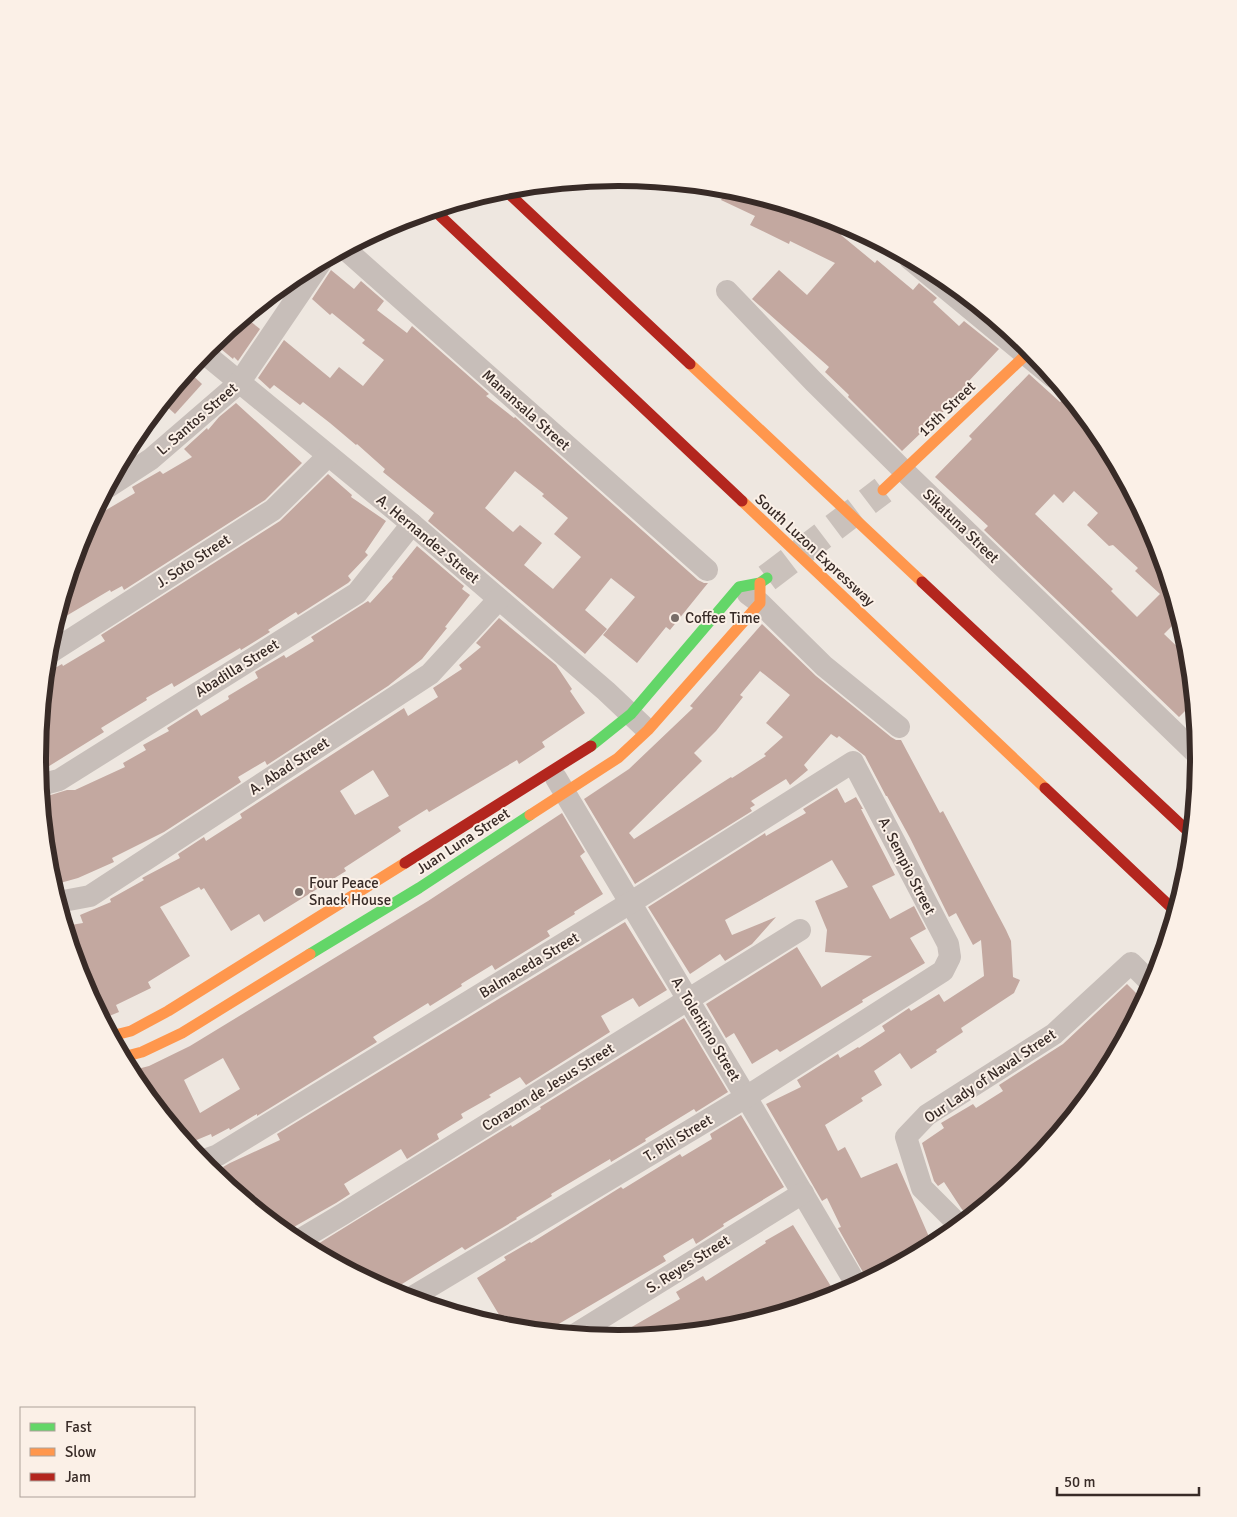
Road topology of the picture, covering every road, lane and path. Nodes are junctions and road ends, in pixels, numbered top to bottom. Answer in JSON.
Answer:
{"nodes":[{"id":1,"x":512,"y":196,"type":"edge"},
{"id":2,"x":440,"y":215,"type":"edge"},
{"id":3,"x":350,"y":253,"type":"edge"},
{"id":4,"x":311,"y":276,"type":"edge"},
{"id":5,"x":727,"y":291,"type":"dead end"},
{"id":6,"x":1024,"y":355,"type":"edge"},
{"id":7,"x":210,"y":358,"type":"edge"},
{"id":8,"x":239,"y":383,"type":"junction"},
{"id":9,"x":328,"y":456,"type":"junction"},
{"id":10,"x":904,"y":471,"type":"junction"},
{"id":11,"x":119,"y":480,"type":"edge"},
{"id":12,"x":883,"y":490,"type":"tunnel mouth"},
{"id":13,"x":412,"y":524,"type":"junction"},
{"id":14,"x":707,"y":570,"type":"dead end"},
{"id":15,"x":756,"y":588,"type":"junction"},
{"id":16,"x":498,"y":599,"type":"junction"},
{"id":17,"x":57,"y":648,"type":"edge"},
{"id":18,"x":631,"y":714,"type":"junction"},
{"id":19,"x":899,"y":727,"type":"dead end"},
{"id":20,"x":648,"y":730,"type":"junction"},
{"id":21,"x":1191,"y":741,"type":"edge"},
{"id":22,"x":853,"y":762,"type":"joint"},
{"id":23,"x":552,"y":772,"type":"junction"},
{"id":24,"x":47,"y":783,"type":"edge"},
{"id":25,"x":565,"y":793,"type":"junction"},
{"id":26,"x":1186,"y":830,"type":"edge"},
{"id":27,"x":64,"y":901,"type":"edge"},
{"id":28,"x":630,"y":903,"type":"junction"},
{"id":29,"x":1171,"y":907,"type":"edge"},
{"id":30,"x":800,"y":930,"type":"dead end"},
{"id":31,"x":943,"y":971,"type":"joint"},
{"id":32,"x":1146,"y":978,"type":"edge"},
{"id":33,"x":688,"y":1000,"type":"junction"},
{"id":34,"x":119,"y":1038,"type":"edge"},
{"id":35,"x":136,"y":1041,"type":"junction"},
{"id":36,"x":127,"y":1051,"type":"edge"},
{"id":37,"x":746,"y":1097,"type":"junction"},
{"id":38,"x":209,"y":1158,"type":"edge"},
{"id":39,"x":803,"y":1193,"type":"junction"},
{"id":40,"x":955,"y":1221,"type":"edge"},
{"id":41,"x":305,"y":1237,"type":"edge"},
{"id":42,"x":854,"y":1280,"type":"edge"},
{"id":43,"x":418,"y":1294,"type":"edge"},
{"id":44,"x":582,"y":1330,"type":"edge"}],
"edges":[{"from":1,"to":26,"type":"main road"},
{"from":2,"to":29,"type":"main road","name":"South Luzon Expressway"},
{"from":3,"to":14,"type":"street","name":"Manansala Street"},
{"from":4,"to":8,"type":"street","name":"L. Santos Street"},
{"from":5,"to":10,"type":"street","name":"Sikatuna Street"},
{"from":6,"to":10,"type":"main road","name":"15th Street"},
{"from":7,"to":8,"type":"street","name":"A. Hernandez Street"},
{"from":8,"to":9,"type":"street","name":"A. Hernandez Street"},
{"from":8,"to":11,"type":"street","name":"L. Santos Street"},
{"from":9,"to":13,"type":"street","name":"A. Hernandez Street"},
{"from":9,"to":17,"type":"street","name":"J. Soto Street"},
{"from":10,"to":12,"type":"main road","name":"15th Street"},
{"from":10,"to":21,"type":"street","name":"Sikatuna Street"},
{"from":13,"to":16,"type":"street","name":"A. Hernandez Street"},
{"from":13,"to":24,"type":"street","name":"Abadilla Street"},
{"from":15,"to":18,"type":"main road","name":"Juan Luna Street"},
{"from":15,"to":19,"type":"street"},
{"from":15,"to":20,"type":"main road","name":"Juan Luna Street"},
{"from":16,"to":18,"type":"street","name":"A. Hernandez Street"},
{"from":16,"to":27,"type":"street","name":"A. Abad Street"},
{"from":18,"to":20,"type":"street","name":"A. Hernandez Street"},
{"from":18,"to":23,"type":"main road","name":"Juan Luna Street"},
{"from":20,"to":25,"type":"main road","name":"Juan Luna Street"},
{"from":22,"to":28,"type":"street","name":"Balmaceda Street"},
{"from":22,"to":31,"type":"street","name":"A. Sempio Street"},
{"from":23,"to":25,"type":"street","name":"A. Tolentino Street"},
{"from":23,"to":35,"type":"main road","name":"Juan Luna Street"},
{"from":25,"to":28,"type":"street","name":"A. Tolentino Street"},
{"from":25,"to":35,"type":"main road","name":"Juan Luna Street"},
{"from":28,"to":33,"type":"street","name":"A. Tolentino Street"},
{"from":28,"to":38,"type":"street","name":"Balmaceda Street"},
{"from":30,"to":33,"type":"street","name":"Corazon de Jesus Street"},
{"from":31,"to":37,"type":"street","name":"T. Pili Street"},
{"from":32,"to":40,"type":"street","name":"Our Lady of Naval Street"},
{"from":33,"to":37,"type":"street","name":"A. Tolentino Street"},
{"from":33,"to":41,"type":"street","name":"Corazon de Jesus Street"},
{"from":34,"to":35,"type":"main road","name":"Juan Luna Street"},
{"from":35,"to":36,"type":"main road","name":"Juan Luna Street"},
{"from":37,"to":39,"type":"street","name":"A. Tolentino Street"},
{"from":37,"to":43,"type":"street","name":"T. Pili Street"},
{"from":39,"to":42,"type":"street","name":"A. Tolentino Street"},
{"from":39,"to":44,"type":"street","name":"S. Reyes Street"}]}
